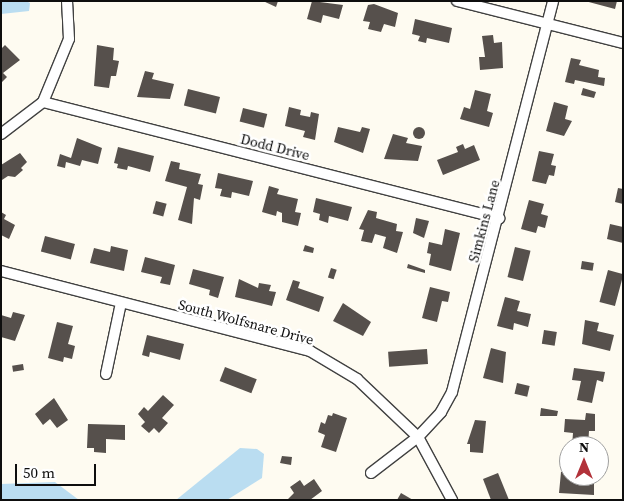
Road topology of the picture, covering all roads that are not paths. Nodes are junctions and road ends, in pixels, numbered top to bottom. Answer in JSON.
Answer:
{"nodes":[{"id":1,"x":67,"y":1,"type":"edge"},
{"id":2,"x":456,"y":1,"type":"edge"},
{"id":3,"x":553,"y":1,"type":"edge"},
{"id":4,"x":547,"y":24,"type":"junction"},
{"id":5,"x":623,"y":43,"type":"edge"},
{"id":6,"x":43,"y":102,"type":"junction"},
{"id":7,"x":1,"y":134,"type":"edge"},
{"id":8,"x":499,"y":218,"type":"junction"},
{"id":9,"x":1,"y":271,"type":"edge"},
{"id":10,"x":121,"y":303,"type":"junction"},
{"id":11,"x":106,"y":374,"type":"dead end"},
{"id":12,"x":418,"y":437,"type":"junction"},
{"id":13,"x":371,"y":473,"type":"dead end"},
{"id":14,"x":452,"y":500,"type":"edge"}],
"edges":[{"from":1,"to":6,"type":"street"},
{"from":2,"to":4,"type":"street"},
{"from":3,"to":4,"type":"street","name":"Simkins Lane"},
{"from":4,"to":5,"type":"street"},
{"from":4,"to":8,"type":"street","name":"Simkins Lane"},
{"from":6,"to":7,"type":"street"},
{"from":6,"to":8,"type":"street","name":"Dodd Drive"},
{"from":8,"to":12,"type":"street","name":"Simkins Lane"},
{"from":9,"to":10,"type":"street","name":"South Wolfsnare Drive"},
{"from":10,"to":11,"type":"street"},
{"from":10,"to":12,"type":"street","name":"South Wolfsnare Drive"},
{"from":12,"to":13,"type":"street","name":"Simkins Lane"},
{"from":12,"to":14,"type":"street","name":"South Wolfsnare Drive"}]}
